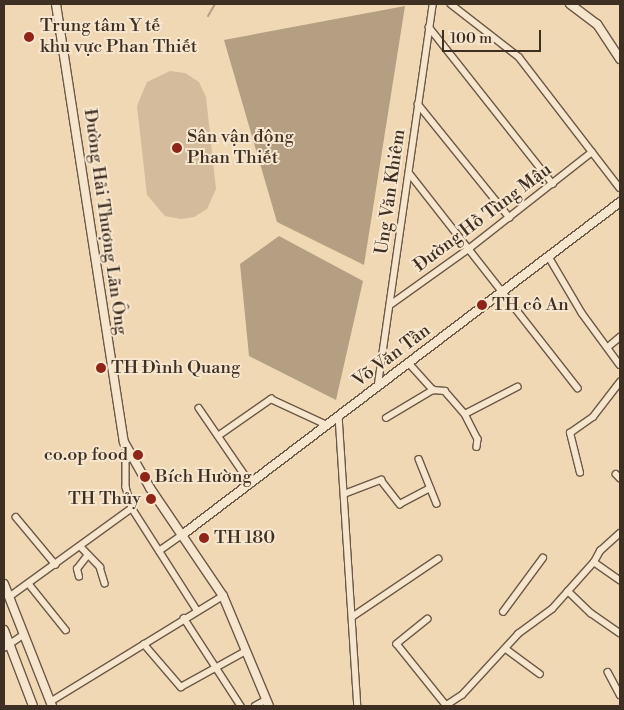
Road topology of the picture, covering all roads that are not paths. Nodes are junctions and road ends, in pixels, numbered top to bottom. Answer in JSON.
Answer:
{"nodes":[{"id":1,"x":56,"y":4,"type":"edge"},
{"id":2,"x":433,"y":4,"type":"edge"},
{"id":3,"x":451,"y":4,"type":"edge"},
{"id":4,"x":570,"y":4,"type":"edge"},
{"id":5,"x":429,"y":27,"type":"junction"},
{"id":6,"x":620,"y":59,"type":"edge"},
{"id":7,"x":418,"y":104,"type":"junction"},
{"id":8,"x":592,"y":152,"type":"junction"},
{"id":9,"x":410,"y":174,"type":"junction"},
{"id":10,"x":553,"y":184,"type":"junction"},
{"id":11,"x":620,"y":188,"type":"edge"},
{"id":12,"x":620,"y":202,"type":"edge"},
{"id":13,"x":510,"y":218,"type":"junction"},
{"id":14,"x":470,"y":248,"type":"junction"},
{"id":15,"x":549,"y":257,"type":"junction"},
{"id":16,"x":503,"y":291,"type":"junction"},
{"id":17,"x":390,"y":305,"type":"junction"},
{"id":18,"x":620,"y":337,"type":"edge"},
{"id":19,"x":608,"y":347,"type":"junction"},
{"id":20,"x":408,"y":362,"type":"junction"},
{"id":21,"x":620,"y":365,"type":"edge"},
{"id":22,"x":620,"y":382,"type":"edge"},
{"id":23,"x":378,"y":384,"type":"junction"},
{"id":24,"x":517,"y":387,"type":"dead end"},
{"id":25,"x":578,"y":388,"type":"dead end"},
{"id":26,"x":432,"y":390,"type":"junction"},
{"id":27,"x":199,"y":408,"type":"dead end"},
{"id":28,"x":465,"y":414,"type":"junction"},
{"id":29,"x":339,"y":416,"type":"junction"},
{"id":30,"x":386,"y":418,"type":"dead end"},
{"id":31,"x":327,"y":425,"type":"junction"},
{"id":32,"x":218,"y":436,"type":"junction"},
{"id":33,"x":477,"y":447,"type":"dead end"},
{"id":34,"x":126,"y":448,"type":"junction"},
{"id":35,"x":419,"y":459,"type":"dead end"},
{"id":36,"x":580,"y":473,"type":"dead end"},
{"id":37,"x":251,"y":484,"type":"junction"},
{"id":38,"x":430,"y":488,"type":"junction"},
{"id":39,"x":344,"y":494,"type":"junction"},
{"id":40,"x":438,"y":504,"type":"dead end"},
{"id":41,"x":132,"y":508,"type":"junction"},
{"id":42,"x":16,"y":517,"type":"dead end"},
{"id":43,"x":620,"y":533,"type":"edge"},
{"id":44,"x":182,"y":536,"type":"junction"},
{"id":45,"x":81,"y":547,"type":"junction"},
{"id":46,"x":159,"y":551,"type":"junction"},
{"id":47,"x":87,"y":556,"type":"junction"},
{"id":48,"x":543,"y":558,"type":"dead end"},
{"id":49,"x":438,"y":559,"type":"dead end"},
{"id":50,"x":594,"y":562,"type":"junction"},
{"id":51,"x":56,"y":565,"type":"junction"},
{"id":52,"x":79,"y":577,"type":"dead end"},
{"id":53,"x":620,"y":580,"type":"edge"},
{"id":54,"x":105,"y":582,"type":"dead end"},
{"id":55,"x":4,"y":584,"type":"edge"},
{"id":56,"x":29,"y":584,"type":"junction"},
{"id":57,"x":568,"y":591,"type":"junction"},
{"id":58,"x":9,"y":596,"type":"junction"},
{"id":59,"x":223,"y":596,"type":"junction"},
{"id":60,"x":197,"y":610,"type":"junction"},
{"id":61,"x":504,"y":612,"type":"dead end"},
{"id":62,"x":352,"y":617,"type":"junction"},
{"id":63,"x":184,"y":618,"type":"junction"},
{"id":64,"x":428,"y":619,"type":"dead end"},
{"id":65,"x":4,"y":630,"type":"edge"},
{"id":66,"x":66,"y":630,"type":"dead end"},
{"id":67,"x":620,"y":633,"type":"edge"},
{"id":68,"x":23,"y":635,"type":"junction"},
{"id":69,"x":144,"y":644,"type":"junction"},
{"id":70,"x":6,"y":646,"type":"edge"},
{"id":71,"x":506,"y":649,"type":"junction"},
{"id":72,"x":246,"y":651,"type":"junction"},
{"id":73,"x":216,"y":667,"type":"junction"},
{"id":74,"x":608,"y":672,"type":"dead end"},
{"id":75,"x":540,"y":674,"type":"dead end"},
{"id":76,"x":620,"y":695,"type":"edge"},
{"id":77,"x":267,"y":703,"type":"edge"},
{"id":78,"x":51,"y":704,"type":"edge"},
{"id":79,"x":33,"y":706,"type":"edge"},
{"id":80,"x":241,"y":706,"type":"edge"},
{"id":81,"x":255,"y":706,"type":"edge"},
{"id":82,"x":358,"y":706,"type":"edge"},
{"id":83,"x":446,"y":706,"type":"edge"}],
"edges":[{"from":1,"to":34,"type":"street","name":"Đường Hải Thượng Lãn Ông"},
{"from":2,"to":5,"type":"street","name":"Ung Văn Khiêm"},
{"from":3,"to":8,"type":"street"},
{"from":4,"to":6,"type":"street"},
{"from":5,"to":7,"type":"street","name":"Ung Văn Khiêm"},
{"from":5,"to":10,"type":"street"},
{"from":7,"to":9,"type":"street","name":"Ung Văn Khiêm"},
{"from":7,"to":13,"type":"street"},
{"from":8,"to":10,"type":"street","name":"Đường Hồ Tùng Mậu"},
{"from":8,"to":11,"type":"street"},
{"from":9,"to":14,"type":"street"},
{"from":9,"to":17,"type":"street","name":"Ung Văn Khiêm"},
{"from":10,"to":13,"type":"street","name":"Đường Hồ Tùng Mậu"},
{"from":12,"to":15,"type":"street","name":"Võ Văn Tần"},
{"from":13,"to":14,"type":"street","name":"Đường Hồ Tùng Mậu"},
{"from":14,"to":16,"type":"street"},
{"from":14,"to":17,"type":"street","name":"Đường Hồ Tùng Mậu"},
{"from":15,"to":16,"type":"street","name":"Võ Văn Tần"},
{"from":15,"to":19,"type":"street"},
{"from":16,"to":20,"type":"street","name":"Võ Văn Tần"},
{"from":16,"to":25,"type":"street"},
{"from":17,"to":23,"type":"street","name":"Ung Văn Khiêm"},
{"from":18,"to":19,"type":"street"},
{"from":19,"to":21,"type":"street"},
{"from":20,"to":23,"type":"street","name":"Võ Văn Tần"},
{"from":20,"to":26,"type":"street"},
{"from":22,"to":36,"type":"street"},
{"from":23,"to":29,"type":"street","name":"Võ Văn Tần"},
{"from":24,"to":28,"type":"street"},
{"from":26,"to":28,"type":"street"},
{"from":26,"to":30,"type":"street"},
{"from":27,"to":32,"type":"street"},
{"from":28,"to":33,"type":"street"},
{"from":29,"to":31,"type":"street","name":"Võ Văn Tần"},
{"from":29,"to":39,"type":"street"},
{"from":31,"to":32,"type":"street"},
{"from":31,"to":37,"type":"street","name":"Võ Văn Tần"},
{"from":32,"to":37,"type":"street"},
{"from":34,"to":41,"type":"street"},
{"from":34,"to":44,"type":"street","name":"Đường Hải Thượng Lãn Ông"},
{"from":35,"to":38,"type":"street"},
{"from":37,"to":44,"type":"street","name":"Võ Văn Tần"},
{"from":38,"to":39,"type":"street"},
{"from":38,"to":40,"type":"street"},
{"from":39,"to":62,"type":"street"},
{"from":41,"to":45,"type":"street"},
{"from":41,"to":46,"type":"street"},
{"from":42,"to":51,"type":"street"},
{"from":43,"to":50,"type":"street"},
{"from":44,"to":46,"type":"street"},
{"from":44,"to":59,"type":"street","name":"Đường Hải Thượng Lãn Ông"},
{"from":45,"to":47,"type":"street"},
{"from":45,"to":51,"type":"street"},
{"from":46,"to":60,"type":"street"},
{"from":47,"to":52,"type":"street"},
{"from":47,"to":54,"type":"street"},
{"from":48,"to":61,"type":"street"},
{"from":49,"to":62,"type":"street"},
{"from":50,"to":53,"type":"street"},
{"from":50,"to":57,"type":"street"},
{"from":51,"to":56,"type":"street"},
{"from":55,"to":58,"type":"street"},
{"from":56,"to":58,"type":"street"},
{"from":56,"to":66,"type":"street"},
{"from":57,"to":67,"type":"street"},
{"from":57,"to":71,"type":"street"},
{"from":58,"to":68,"type":"street"},
{"from":59,"to":60,"type":"street"},
{"from":59,"to":72,"type":"street","name":"Đường Hải Thượng Lãn Ông"},
{"from":60,"to":63,"type":"street"},
{"from":62,"to":82,"type":"street"},
{"from":63,"to":69,"type":"street"},
{"from":63,"to":73,"type":"street"},
{"from":64,"to":83,"type":"street"},
{"from":65,"to":70,"type":"street"},
{"from":68,"to":70,"type":"street"},
{"from":68,"to":78,"type":"street"},
{"from":69,"to":73,"type":"street"},
{"from":69,"to":78,"type":"street"},
{"from":70,"to":79,"type":"street"},
{"from":71,"to":75,"type":"street"},
{"from":71,"to":83,"type":"street"},
{"from":72,"to":73,"type":"street"},
{"from":72,"to":77,"type":"street","name":"Đường Hải Thượng Lãn Ông"},
{"from":73,"to":80,"type":"street"},
{"from":74,"to":76,"type":"street"},
{"from":77,"to":81,"type":"street"}]}
